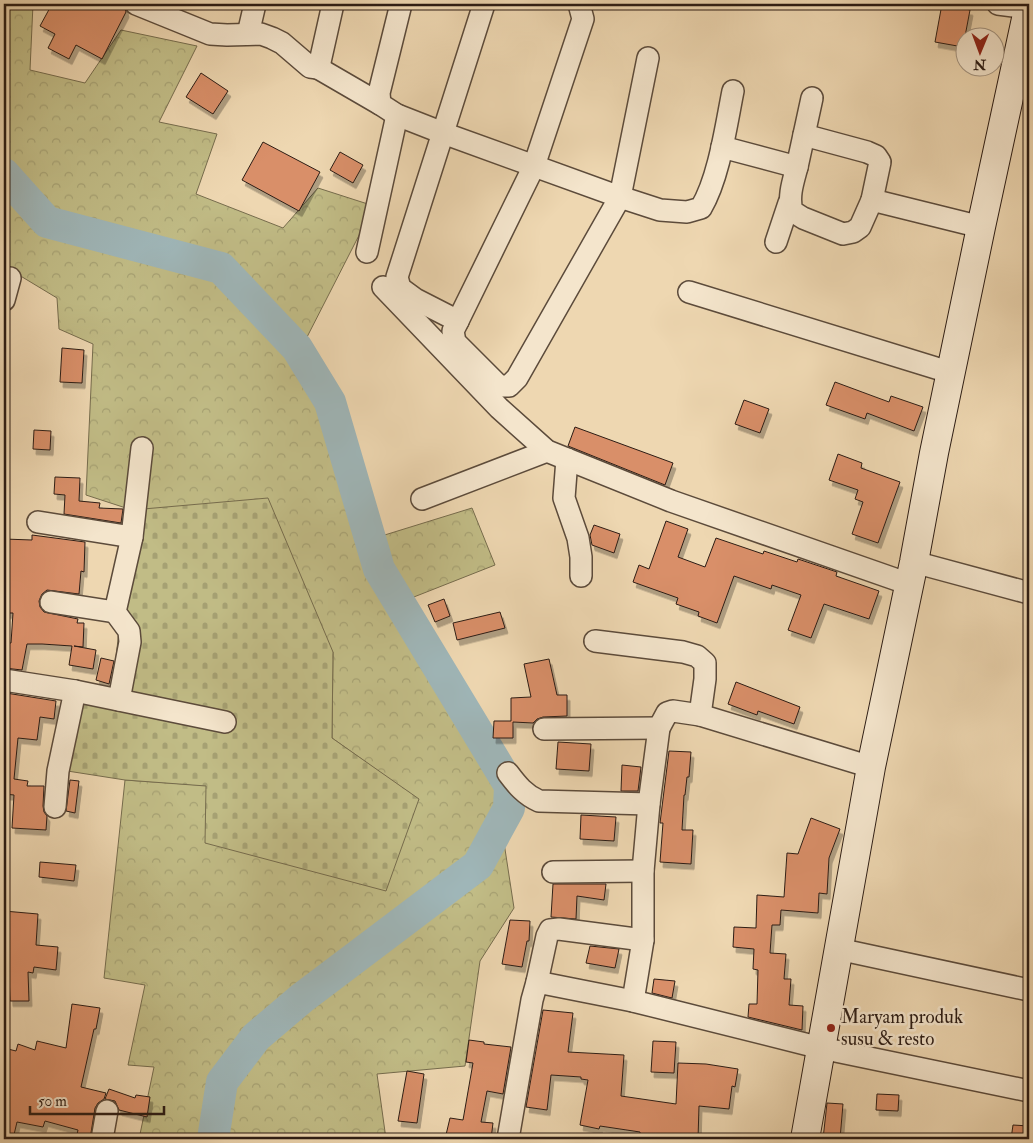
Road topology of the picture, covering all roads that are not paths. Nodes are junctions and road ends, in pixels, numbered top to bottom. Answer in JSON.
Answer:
{"nodes":[{"id":1,"x":136,"y":4,"type":"edge"},
{"id":2,"x":255,"y":4,"type":"edge"},
{"id":3,"x":333,"y":4,"type":"edge"},
{"id":4,"x":401,"y":4,"type":"edge"},
{"id":5,"x":484,"y":4,"type":"edge"},
{"id":6,"x":579,"y":4,"type":"edge"},
{"id":7,"x":998,"y":4,"type":"edge"},
{"id":8,"x":1029,"y":6,"type":"edge"},
{"id":9,"x":248,"y":34,"type":"junction"},
{"id":10,"x":648,"y":58,"type":"dead end"},
{"id":11,"x":318,"y":68,"type":"junction"},
{"id":12,"x":734,"y":91,"type":"dead end"},
{"id":13,"x":812,"y":98,"type":"dead end"},
{"id":14,"x":389,"y":110,"type":"junction"},
{"id":15,"x":443,"y":134,"type":"junction"},
{"id":16,"x":804,"y":135,"type":"junction"},
{"id":17,"x":722,"y":147,"type":"junction"},
{"id":18,"x":534,"y":166,"type":"junction"},
{"id":19,"x":797,"y":167,"type":"junction"},
{"id":20,"x":620,"y":197,"type":"junction"},
{"id":21,"x":872,"y":200,"type":"junction"},
{"id":22,"x":789,"y":203,"type":"junction"},
{"id":23,"x":981,"y":227,"type":"junction"},
{"id":24,"x":776,"y":242,"type":"dead end"},
{"id":25,"x":367,"y":252,"type":"dead end"},
{"id":26,"x":10,"y":278,"type":"dead end"},
{"id":27,"x":383,"y":288,"type":"dead end"},
{"id":28,"x":689,"y":292,"type":"dead end"},
{"id":29,"x":4,"y":300,"type":"edge"},
{"id":30,"x":458,"y":322,"type":"junction"},
{"id":31,"x":952,"y":372,"type":"junction"},
{"id":32,"x":142,"y":448,"type":"dead end"},
{"id":33,"x":547,"y":451,"type":"junction"},
{"id":34,"x":567,"y":459,"type":"junction"},
{"id":35,"x":422,"y":499,"type":"dead end"},
{"id":36,"x":38,"y":522,"type":"dead end"},
{"id":37,"x":132,"y":537,"type":"junction"},
{"id":38,"x":911,"y":573,"type":"junction"},
{"id":39,"x":581,"y":576,"type":"dead end"},
{"id":40,"x":1029,"y":593,"type":"edge"},
{"id":41,"x":51,"y":602,"type":"dead end"},
{"id":42,"x":115,"y":612,"type":"junction"},
{"id":43,"x":595,"y":641,"type":"dead end"},
{"id":44,"x":4,"y":680,"type":"edge"},
{"id":45,"x":75,"y":692,"type":"junction"},
{"id":46,"x":119,"y":700,"type":"junction"},
{"id":47,"x":700,"y":715,"type":"junction"},
{"id":48,"x":225,"y":722,"type":"dead end"},
{"id":49,"x":544,"y":728,"type":"dead end"},
{"id":50,"x":659,"y":728,"type":"junction"},
{"id":51,"x":871,"y":767,"type":"junction"},
{"id":52,"x":508,"y":773,"type":"dead end"},
{"id":53,"x":649,"y":804,"type":"junction"},
{"id":54,"x":55,"y":807,"type":"dead end"},
{"id":55,"x":643,"y":871,"type":"junction"},
{"id":56,"x":553,"y":872,"type":"dead end"},
{"id":57,"x":643,"y":940,"type":"junction"},
{"id":58,"x":838,"y":949,"type":"junction"},
{"id":59,"x":537,"y":982,"type":"junction"},
{"id":60,"x":1029,"y":990,"type":"edge"},
{"id":61,"x":633,"y":1001,"type":"junction"},
{"id":62,"x":822,"y":1048,"type":"junction"},
{"id":63,"x":1029,"y":1091,"type":"edge"},
{"id":64,"x":107,"y":1111,"type":"dead end"},
{"id":65,"x":102,"y":1139,"type":"edge"},
{"id":66,"x":508,"y":1139,"type":"edge"},
{"id":67,"x":805,"y":1139,"type":"edge"}],
"edges":[{"from":1,"to":9,"type":"street"},
{"from":2,"to":9,"type":"street"},
{"from":3,"to":11,"type":"street"},
{"from":4,"to":14,"type":"street"},
{"from":5,"to":15,"type":"street"},
{"from":6,"to":18,"type":"street"},
{"from":7,"to":8,"type":"street"},
{"from":8,"to":23,"type":"street"},
{"from":9,"to":11,"type":"street"},
{"from":10,"to":20,"type":"street"},
{"from":11,"to":14,"type":"street"},
{"from":12,"to":17,"type":"street"},
{"from":13,"to":16,"type":"street"},
{"from":14,"to":15,"type":"street"},
{"from":14,"to":25,"type":"street"},
{"from":15,"to":18,"type":"street"},
{"from":15,"to":30,"type":"street"},
{"from":16,"to":19,"type":"street"},
{"from":16,"to":21,"type":"street"},
{"from":17,"to":19,"type":"street"},
{"from":17,"to":20,"type":"street"},
{"from":18,"to":20,"type":"street"},
{"from":18,"to":30,"type":"street"},
{"from":19,"to":22,"type":"street"},
{"from":20,"to":30,"type":"street"},
{"from":21,"to":22,"type":"street"},
{"from":21,"to":23,"type":"street"},
{"from":22,"to":24,"type":"street"},
{"from":23,"to":31,"type":"street"},
{"from":26,"to":29,"type":"street"},
{"from":27,"to":33,"type":"street"},
{"from":28,"to":31,"type":"street"},
{"from":31,"to":38,"type":"street"},
{"from":32,"to":37,"type":"street"},
{"from":33,"to":34,"type":"street"},
{"from":33,"to":35,"type":"street"},
{"from":34,"to":38,"type":"street"},
{"from":34,"to":39,"type":"street"},
{"from":36,"to":37,"type":"street"},
{"from":37,"to":42,"type":"street"},
{"from":38,"to":40,"type":"street"},
{"from":38,"to":51,"type":"street"},
{"from":41,"to":42,"type":"street"},
{"from":42,"to":46,"type":"street"},
{"from":43,"to":47,"type":"street"},
{"from":44,"to":45,"type":"street"},
{"from":45,"to":46,"type":"street"},
{"from":45,"to":54,"type":"street"},
{"from":46,"to":48,"type":"street"},
{"from":47,"to":50,"type":"street"},
{"from":47,"to":51,"type":"street"},
{"from":49,"to":50,"type":"street"},
{"from":50,"to":53,"type":"street"},
{"from":51,"to":58,"type":"street"},
{"from":52,"to":53,"type":"street"},
{"from":53,"to":55,"type":"street"},
{"from":55,"to":56,"type":"street"},
{"from":55,"to":57,"type":"street"},
{"from":57,"to":59,"type":"street"},
{"from":57,"to":61,"type":"street"},
{"from":58,"to":60,"type":"street"},
{"from":58,"to":62,"type":"street"},
{"from":59,"to":61,"type":"street"},
{"from":59,"to":66,"type":"street"},
{"from":61,"to":62,"type":"street"},
{"from":62,"to":63,"type":"street"},
{"from":62,"to":67,"type":"street"},
{"from":64,"to":65,"type":"street"}]}
